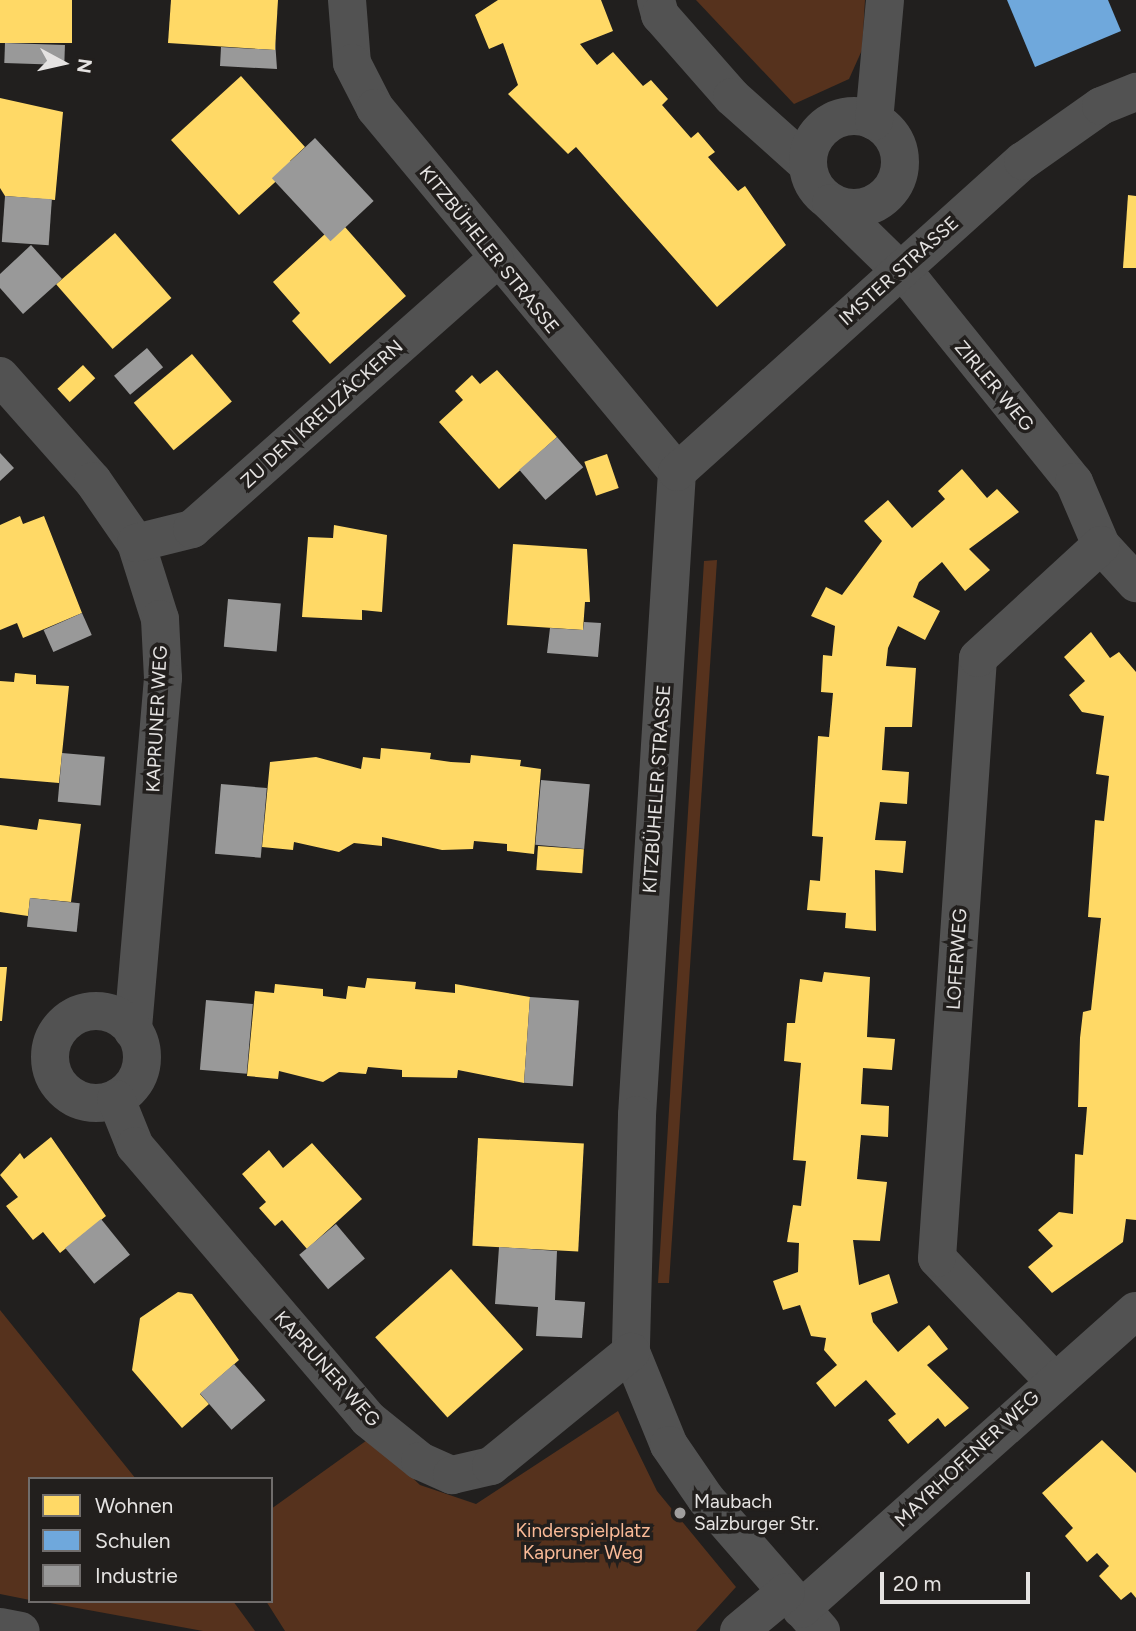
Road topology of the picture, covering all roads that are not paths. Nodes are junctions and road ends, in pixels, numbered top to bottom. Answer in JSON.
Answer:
{"nodes":[{"id":1,"x":347,"y":0,"type":"edge"},
{"id":2,"x":656,"y":0,"type":"edge"},
{"id":3,"x":885,"y":0,"type":"edge"},
{"id":4,"x":1136,"y":92,"type":"edge"},
{"id":5,"x":874,"y":121,"type":"junction"},
{"id":6,"x":808,"y":165,"type":"junction"},
{"id":7,"x":831,"y":203,"type":"junction"},
{"id":8,"x":495,"y":261,"type":"junction"},
{"id":9,"x":900,"y":270,"type":"junction"},
{"id":10,"x":0,"y":376,"type":"edge"},
{"id":11,"x":677,"y":472,"type":"junction"},
{"id":12,"x":136,"y":543,"type":"junction"},
{"id":13,"x":1101,"y":545,"type":"junction"},
{"id":14,"x":1136,"y":583,"type":"edge"},
{"id":15,"x":134,"y":1031,"type":"junction"},
{"id":16,"x":116,"y":1099,"type":"junction"},
{"id":17,"x":1136,"y":1311,"type":"edge"},
{"id":18,"x":631,"y":1352,"type":"junction"},
{"id":19,"x":1053,"y":1380,"type":"junction"},
{"id":20,"x":803,"y":1611,"type":"edge"},
{"id":21,"x":0,"y":1627,"type":"edge"},
{"id":22,"x":20,"y":1631,"type":"edge"},
{"id":23,"x":740,"y":1631,"type":"edge"}],
"edges":[{"from":1,"to":8,"type":"street","name":"KITZBÜHELER STRASSE"},
{"from":2,"to":6,"type":"street"},
{"from":3,"to":5,"type":"street"},
{"from":4,"to":9,"type":"street","name":"IMSTER STRASSE"},
{"from":5,"to":6,"type":"street"},
{"from":5,"to":7,"type":"street"},
{"from":6,"to":7,"type":"street"},
{"from":7,"to":9,"type":"street","name":"ZIRLER WEG"},
{"from":8,"to":11,"type":"street","name":"KITZBÜHELER STRASSE"},
{"from":8,"to":12,"type":"street","name":"ZU DEN KREUZÄCKERN"},
{"from":9,"to":11,"type":"street","name":"IMSTER STRASSE"},
{"from":9,"to":13,"type":"street","name":"ZIRLER WEG"},
{"from":10,"to":12,"type":"street","name":"KAPRUNER WEG"},
{"from":11,"to":18,"type":"street","name":"KITZBÜHELER STRASSE"},
{"from":12,"to":15,"type":"street","name":"KAPRUNER WEG"},
{"from":13,"to":14,"type":"street","name":"ZIRLER WEG"},
{"from":13,"to":19,"type":"street","name":"LOFERWEG"},
{"from":15,"to":16,"type":"street"},
{"from":15,"to":16,"type":"street"},
{"from":16,"to":18,"type":"street","name":"KAPRUNER WEG"},
{"from":17,"to":19,"type":"street","name":"MAYRHOFENER WEG"},
{"from":18,"to":20,"type":"street","name":"KITZBÜHELER STRASSE"},
{"from":19,"to":20,"type":"street","name":"MAYRHOFENER WEG"},
{"from":20,"to":23,"type":"street","name":"MAYRHOFENER WEG"},
{"from":21,"to":22,"type":"street"}]}
